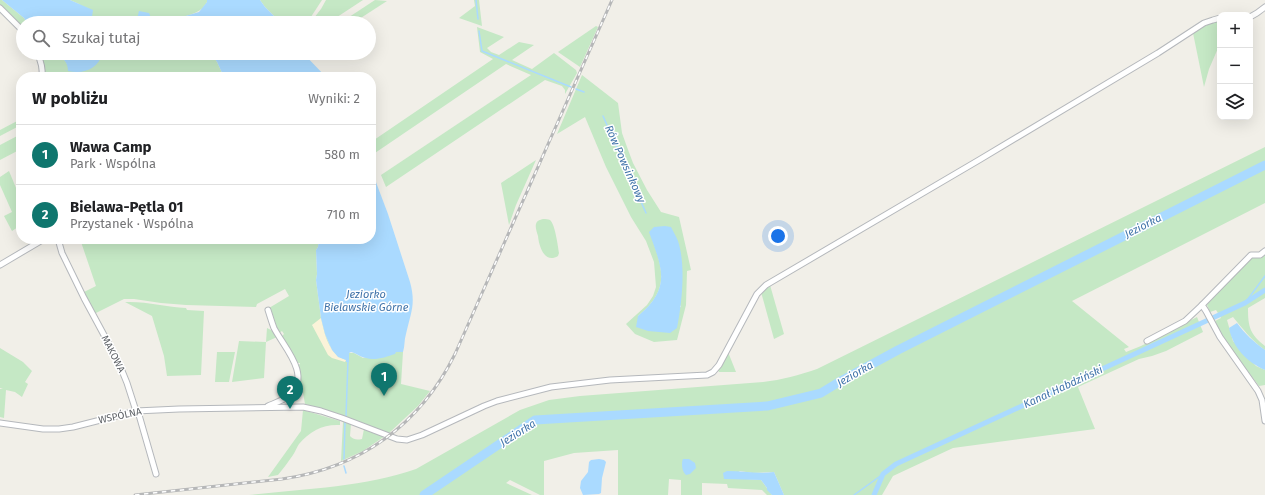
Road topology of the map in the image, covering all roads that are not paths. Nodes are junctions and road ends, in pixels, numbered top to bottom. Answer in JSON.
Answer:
{"nodes":[{"id":1,"x":1265,"y":7,"type":"edge"},
{"id":2,"x":0,"y":8,"type":"edge"},
{"id":3,"x":1253,"y":16,"type":"edge"},
{"id":4,"x":1217,"y":19,"type":"edge"},
{"id":5,"x":16,"y":24,"type":"edge"},
{"id":6,"x":41,"y":60,"type":"edge"},
{"id":7,"x":42,"y":72,"type":"edge"},
{"id":8,"x":36,"y":244,"type":"edge"},
{"id":9,"x":59,"y":244,"type":"edge"},
{"id":10,"x":1265,"y":251,"type":"edge"},
{"id":11,"x":0,"y":265,"type":"edge"},
{"id":12,"x":1202,"y":305,"type":"junction"},
{"id":13,"x":268,"y":310,"type":"dead end"},
{"id":14,"x":1147,"y":341,"type":"dead end"},
{"id":15,"x":265,"y":408,"type":"junction"},
{"id":16,"x":136,"y":411,"type":"junction"},
{"id":17,"x":1265,"y":421,"type":"edge"},
{"id":18,"x":0,"y":423,"type":"edge"},
{"id":19,"x":156,"y":474,"type":"dead end"}],
"edges":[{"from":1,"to":3,"type":"street"},
{"from":2,"to":5,"type":"street"},
{"from":4,"to":15,"type":"street","name":"WSPÓLNA"},
{"from":6,"to":7,"type":"street"},
{"from":8,"to":11,"type":"street"},
{"from":9,"to":16,"type":"street","name":"MAKOWA"},
{"from":10,"to":12,"type":"street"},
{"from":12,"to":14,"type":"street"},
{"from":12,"to":17,"type":"street"},
{"from":13,"to":15,"type":"street","name":"WSPÓLNA"},
{"from":15,"to":16,"type":"street","name":"WSPÓLNA"},
{"from":16,"to":18,"type":"street","name":"WSPÓLNA"},
{"from":16,"to":19,"type":"street","name":"MAKOWA"}]}
